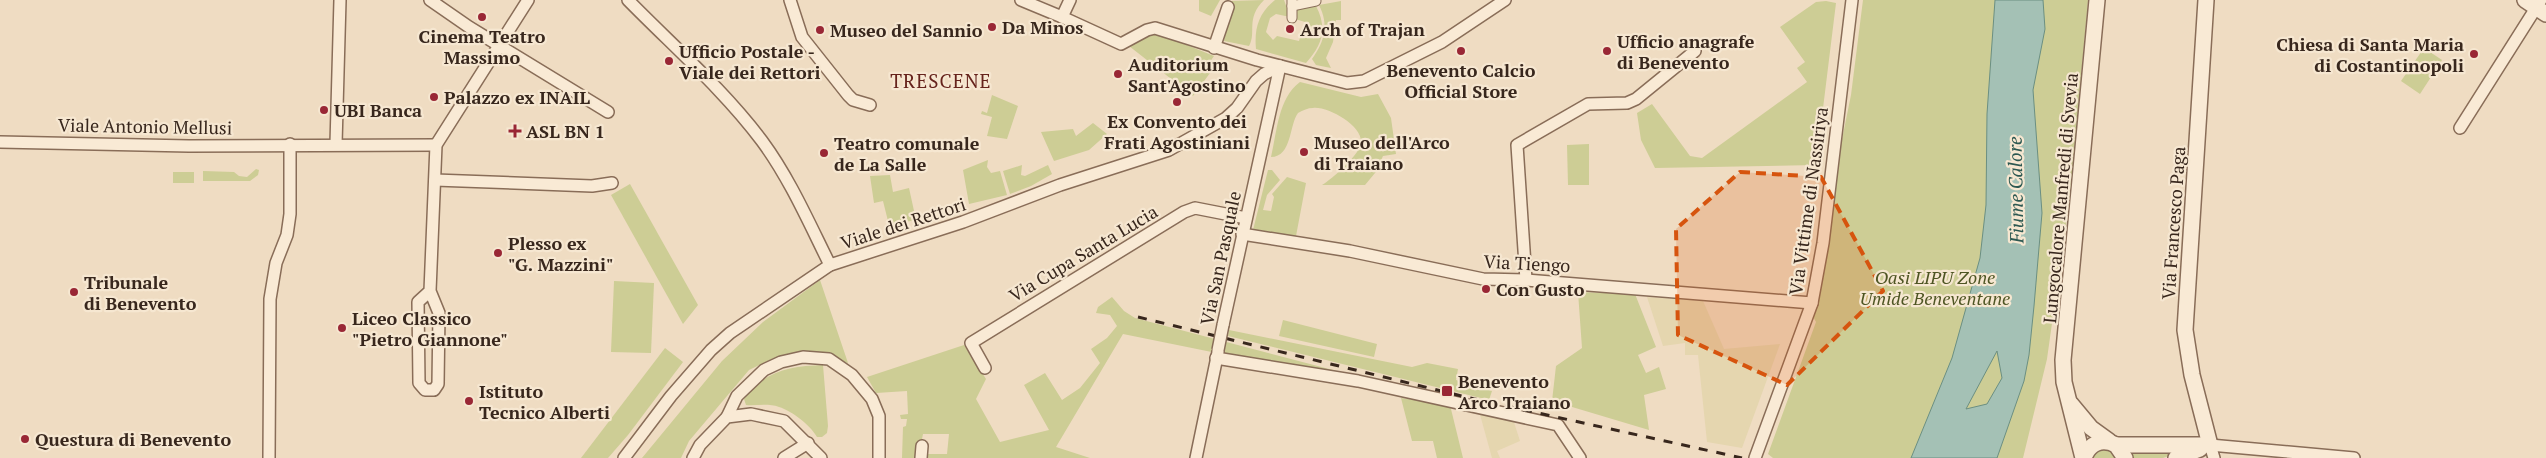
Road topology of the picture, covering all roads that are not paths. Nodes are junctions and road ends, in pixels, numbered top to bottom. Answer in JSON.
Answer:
{"nodes":[{"id":1,"x":340,"y":0,"type":"edge"},
{"id":2,"x":430,"y":0,"type":"edge"},
{"id":3,"x":528,"y":0,"type":"edge"},
{"id":4,"x":628,"y":0,"type":"edge"},
{"id":5,"x":790,"y":0,"type":"edge"},
{"id":6,"x":1021,"y":0,"type":"edge"},
{"id":7,"x":1070,"y":0,"type":"edge"},
{"id":8,"x":1505,"y":0,"type":"edge"},
{"id":9,"x":1852,"y":0,"type":"edge"},
{"id":10,"x":2097,"y":0,"type":"edge"},
{"id":11,"x":2206,"y":0,"type":"edge"},
{"id":12,"x":1316,"y":1,"type":"edge"},
{"id":13,"x":1292,"y":3,"type":"edge"},
{"id":14,"x":2537,"y":5,"type":"edge"},
{"id":15,"x":1228,"y":7,"type":"dead end"},
{"id":16,"x":1062,"y":17,"type":"junction"},
{"id":17,"x":1292,"y":18,"type":"dead end"},
{"id":18,"x":498,"y":45,"type":"junction"},
{"id":19,"x":1214,"y":48,"type":"junction"},
{"id":20,"x":1695,"y":51,"type":"dead end"},
{"id":21,"x":1280,"y":66,"type":"junction"},
{"id":22,"x":870,"y":105,"type":"dead end"},
{"id":23,"x":608,"y":112,"type":"dead end"},
{"id":24,"x":2460,"y":128,"type":"dead end"},
{"id":25,"x":0,"y":142,"type":"edge"},
{"id":26,"x":290,"y":144,"type":"junction"},
{"id":27,"x":336,"y":144,"type":"junction"},
{"id":28,"x":436,"y":145,"type":"junction"},
{"id":29,"x":435,"y":180,"type":"junction"},
{"id":30,"x":612,"y":183,"type":"dead end"},
{"id":31,"x":1246,"y":218,"type":"junction"},
{"id":32,"x":1242,"y":234,"type":"junction"},
{"id":33,"x":830,"y":265,"type":"junction"},
{"id":34,"x":1526,"y":280,"type":"junction"},
{"id":35,"x":430,"y":291,"type":"junction"},
{"id":36,"x":1812,"y":303,"type":"junction"},
{"id":37,"x":1217,"y":354,"type":"junction"},
{"id":38,"x":985,"y":368,"type":"dead end"},
{"id":39,"x":2068,"y":398,"type":"junction"},
{"id":40,"x":727,"y":417,"type":"junction"},
{"id":41,"x":808,"y":443,"type":"junction"},
{"id":42,"x":2112,"y":443,"type":"junction"},
{"id":43,"x":2212,"y":452,"type":"edge"},
{"id":44,"x":269,"y":458,"type":"edge"},
{"id":45,"x":624,"y":458,"type":"edge"},
{"id":46,"x":693,"y":458,"type":"edge"},
{"id":47,"x":784,"y":458,"type":"edge"},
{"id":48,"x":821,"y":458,"type":"edge"},
{"id":49,"x":879,"y":458,"type":"edge"},
{"id":50,"x":1196,"y":458,"type":"edge"},
{"id":51,"x":1580,"y":458,"type":"edge"},
{"id":52,"x":1755,"y":458,"type":"edge"},
{"id":53,"x":2084,"y":458,"type":"edge"},
{"id":54,"x":2125,"y":458,"type":"edge"},
{"id":55,"x":2176,"y":458,"type":"edge"},
{"id":56,"x":2354,"y":458,"type":"edge"}],
"edges":[{"from":1,"to":27,"type":"street"},
{"from":2,"to":18,"type":"street"},
{"from":3,"to":18,"type":"street"},
{"from":4,"to":33,"type":"street","name":"Viale dei Rettori"},
{"from":5,"to":22,"type":"street"},
{"from":6,"to":16,"type":"street"},
{"from":7,"to":16,"type":"street"},
{"from":8,"to":21,"type":"street"},
{"from":9,"to":36,"type":"street","name":"Via Vittime di Nassiriya"},
{"from":10,"to":39,"type":"street","name":"Lungocalore Manfredi di Svevia"},
{"from":11,"to":43,"type":"street","name":"Via Francesco Paga"},
{"from":12,"to":13,"type":"street"},
{"from":13,"to":17,"type":"street"},
{"from":14,"to":24,"type":"street"},
{"from":15,"to":19,"type":"street"},
{"from":16,"to":19,"type":"street"},
{"from":18,"to":23,"type":"street"},
{"from":18,"to":28,"type":"street"},
{"from":19,"to":21,"type":"street"},
{"from":20,"to":34,"type":"street"},
{"from":21,"to":31,"type":"street","name":"Via San Pasquale"},
{"from":21,"to":33,"type":"street","name":"Viale dei Rettori"},
{"from":25,"to":26,"type":"street","name":"Viale Antonio Mellusi"},
{"from":26,"to":27,"type":"street","name":"Viale Antonio Mellusi"},
{"from":26,"to":44,"type":"street"},
{"from":27,"to":28,"type":"street","name":"Viale Antonio Mellusi"},
{"from":28,"to":29,"type":"street"},
{"from":29,"to":30,"type":"street"},
{"from":29,"to":35,"type":"street"},
{"from":31,"to":32,"type":"street","name":"Via San Pasquale"},
{"from":31,"to":38,"type":"street","name":"Via Cupa Santa Lucia"},
{"from":32,"to":34,"type":"street","name":"Via Tiengo"},
{"from":32,"to":37,"type":"street","name":"Via San Pasquale","bridge":true},
{"from":33,"to":45,"type":"street"},
{"from":34,"to":36,"type":"street","name":"Via Tiengo"},
{"from":35,"to":35,"type":"street"},
{"from":36,"to":52,"type":"street","name":"Via Vittime di Nassiriya"},
{"from":37,"to":50,"type":"street","name":"Via San Pasquale"},
{"from":37,"to":51,"type":"street"},
{"from":39,"to":42,"type":"street","name":"Lungocalore Manfredi di Svevia"},
{"from":39,"to":53,"type":"street","name":"Lungocalore Manfredi di Svevia"},
{"from":40,"to":41,"type":"street"},
{"from":40,"to":46,"type":"street"},
{"from":40,"to":49,"type":"street"},
{"from":41,"to":47,"type":"street"},
{"from":41,"to":48,"type":"street"},
{"from":42,"to":43,"type":"street"},
{"from":42,"to":53,"type":"street"},
{"from":42,"to":54,"type":"street","name":"Lungocalore Manfredi di Svevia"},
{"from":43,"to":55,"type":"street"},
{"from":43,"to":56,"type":"street"}]}
